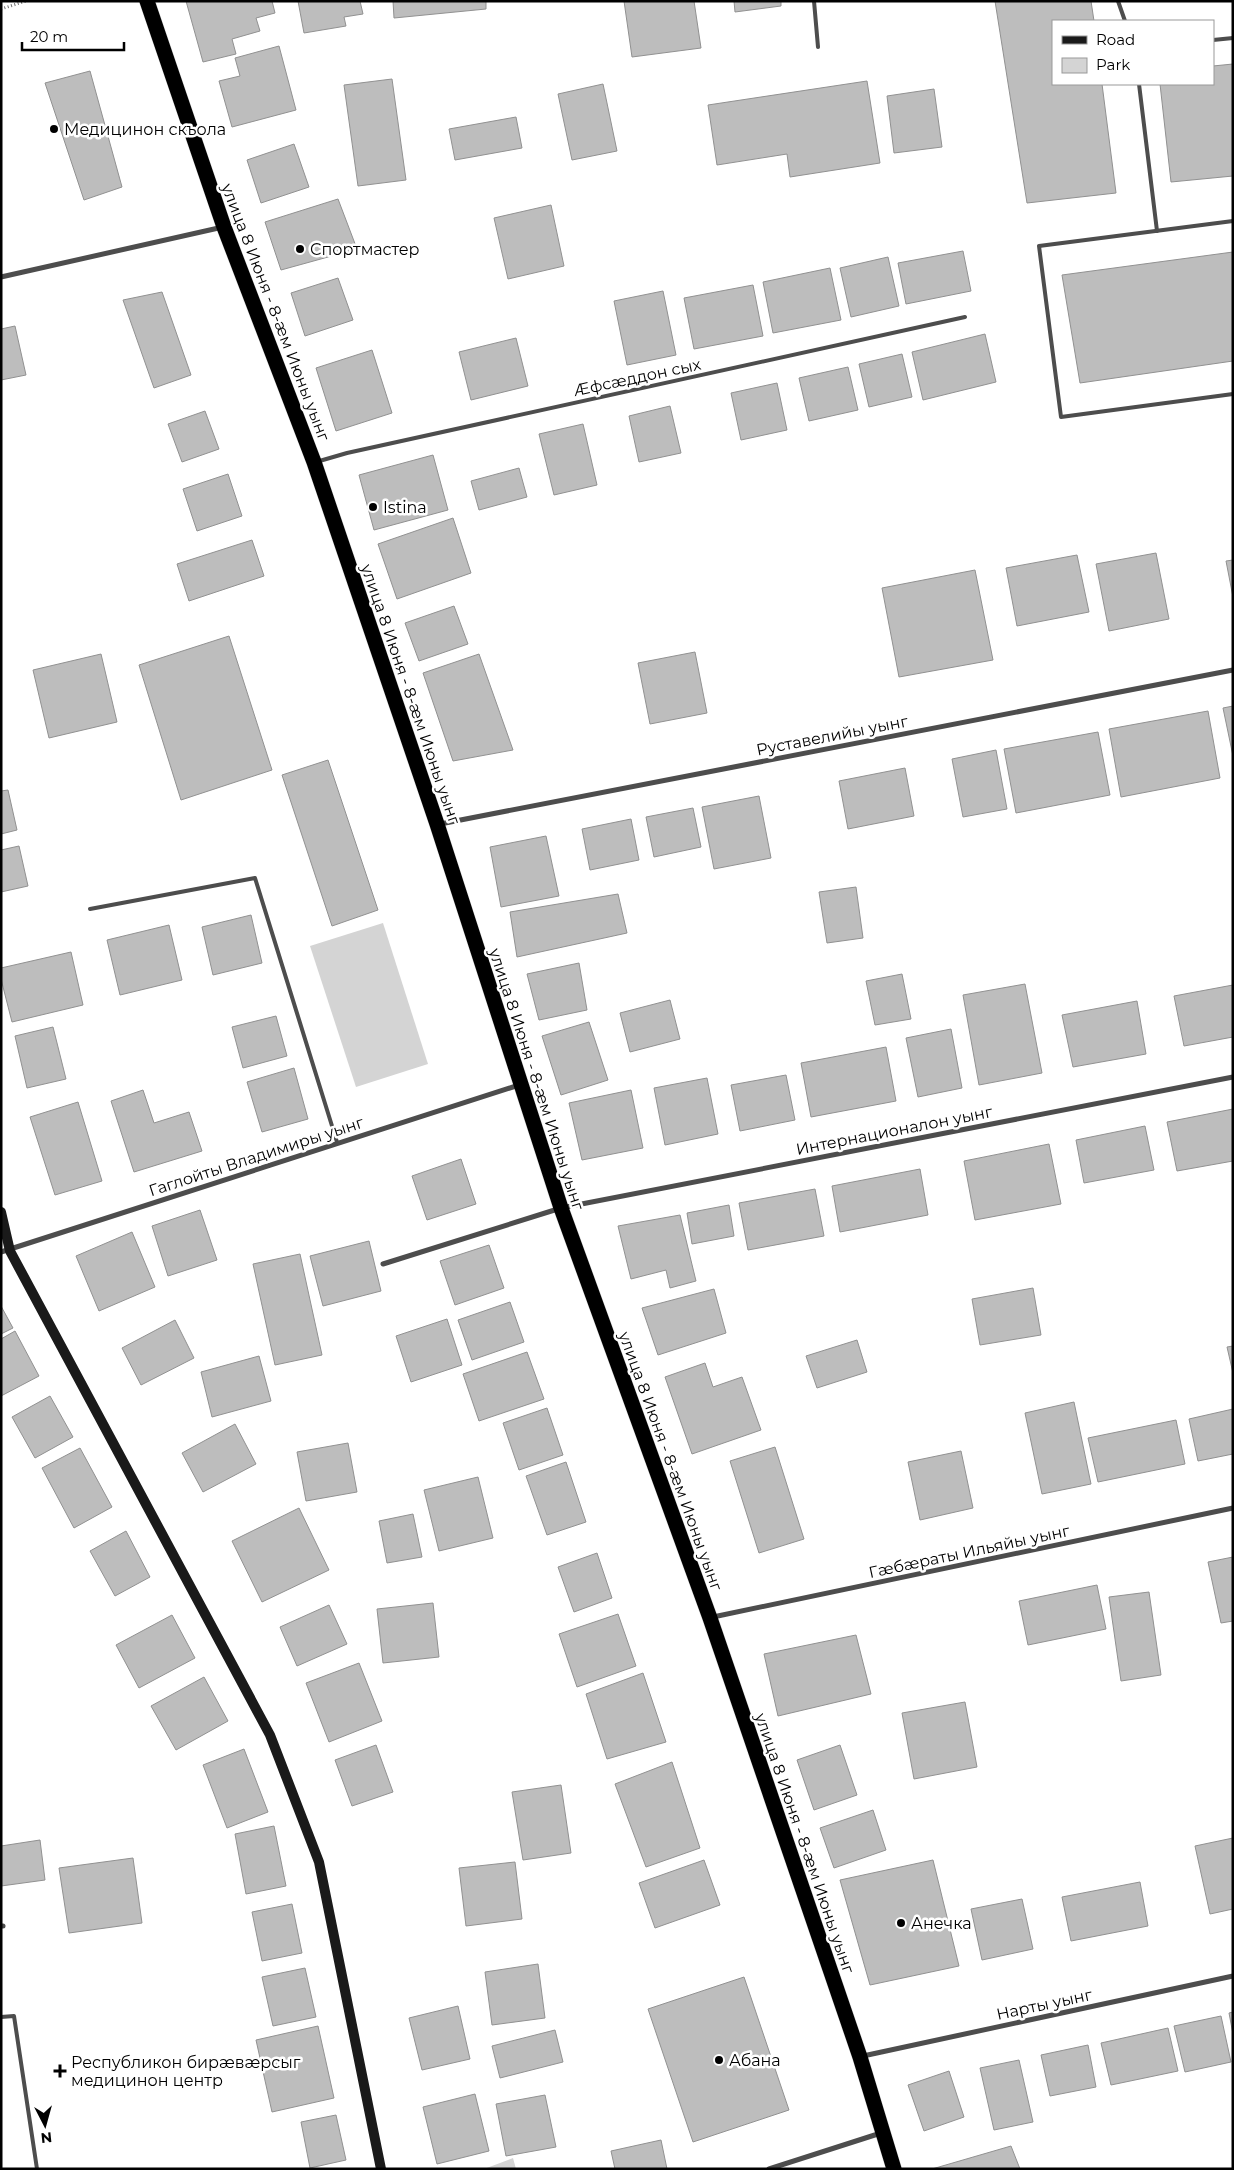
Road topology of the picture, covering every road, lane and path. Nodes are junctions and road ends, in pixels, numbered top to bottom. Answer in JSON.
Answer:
{"nodes":[{"id":1,"x":26,"y":1,"type":"edge"},
{"id":2,"x":147,"y":1,"type":"edge"},
{"id":3,"x":814,"y":1,"type":"edge"},
{"id":4,"x":1118,"y":1,"type":"edge"},
{"id":5,"x":1,"y":9,"type":"edge"},
{"id":6,"x":1125,"y":20,"type":"edge"},
{"id":7,"x":1233,"y":38,"type":"edge"},
{"id":8,"x":1214,"y":40,"type":"edge"},
{"id":9,"x":818,"y":47,"type":"dead end"},
{"id":10,"x":1139,"y":85,"type":"edge"},
{"id":11,"x":1233,"y":221,"type":"edge"},
{"id":12,"x":224,"y":227,"type":"junction"},
{"id":13,"x":1157,"y":231,"type":"junction"},
{"id":14,"x":1,"y":277,"type":"edge"},
{"id":15,"x":965,"y":317,"type":"dead end"},
{"id":16,"x":1233,"y":394,"type":"edge"},
{"id":17,"x":314,"y":462,"type":"junction"},
{"id":18,"x":1233,"y":670,"type":"edge"},
{"id":19,"x":437,"y":824,"type":"junction"},
{"id":20,"x":90,"y":909,"type":"dead end"},
{"id":21,"x":1233,"y":1077,"type":"edge"},
{"id":22,"x":519,"y":1084,"type":"junction"},
{"id":23,"x":337,"y":1142,"type":"junction"},
{"id":24,"x":560,"y":1208,"type":"junction"},
{"id":25,"x":1,"y":1212,"type":"edge"},
{"id":26,"x":6,"y":1251,"type":"edge"},
{"id":27,"x":383,"y":1264,"type":"dead end"},
{"id":28,"x":1233,"y":1508,"type":"edge"},
{"id":29,"x":710,"y":1618,"type":"junction"},
{"id":30,"x":1233,"y":1976,"type":"edge"},
{"id":31,"x":1,"y":2018,"type":"edge"},
{"id":32,"x":860,"y":2057,"type":"junction"},
{"id":33,"x":881,"y":2133,"type":"junction"},
{"id":34,"x":37,"y":2169,"type":"edge"},
{"id":35,"x":381,"y":2169,"type":"edge"},
{"id":36,"x":769,"y":2169,"type":"edge"},
{"id":37,"x":894,"y":2169,"type":"edge"}],
"edges":[{"from":1,"to":5,"type":"path"},
{"from":2,"to":12,"type":"highway","name":"улица 8 Июня - 8-ӕм Июны уынг"},
{"from":3,"to":9,"type":"lane"},
{"from":4,"to":6,"type":"lane"},
{"from":7,"to":8,"type":"lane"},
{"from":10,"to":13,"type":"lane"},
{"from":11,"to":13,"type":"lane"},
{"from":12,"to":14,"type":"street"},
{"from":12,"to":17,"type":"highway","name":"улица 8 Июня - 8-ӕм Июны уынг"},
{"from":13,"to":16,"type":"lane"},
{"from":15,"to":17,"type":"lane","name":"Æфсæддон сых"},
{"from":17,"to":19,"type":"highway","name":"улица 8 Июня - 8-ӕм Июны уынг"},
{"from":18,"to":19,"type":"street","name":"Руставелийы уынг"},
{"from":19,"to":22,"type":"highway","name":"улица 8 Июня - 8-ӕм Июны уынг"},
{"from":20,"to":23,"type":"lane"},
{"from":21,"to":24,"type":"street","name":"Интернационалон уынг"},
{"from":22,"to":23,"type":"street","name":"Гаглойты Владимиры уынг"},
{"from":22,"to":24,"type":"highway","name":"улица 8 Июня - 8-ӕм Июны уынг"},
{"from":23,"to":26,"type":"street","name":"Гаглойты Владимиры уынг"},
{"from":24,"to":27,"type":"street","name":"Интернационалон уынг"},
{"from":24,"to":29,"type":"highway","name":"улица 8 Июня - 8-ӕм Июны уынг"},
{"from":25,"to":26,"type":"street"},
{"from":26,"to":35,"type":"street"},
{"from":28,"to":29,"type":"street","name":"Гæбæраты Ильяйы уынг"},
{"from":29,"to":32,"type":"highway","name":"улица 8 Июня - 8-ӕм Июны уынг"},
{"from":30,"to":32,"type":"street","name":"Нарты уынг"},
{"from":31,"to":34,"type":"lane"},
{"from":32,"to":33,"type":"highway","name":"улица 8 Июня - 8-ӕм Июны уынг"},
{"from":33,"to":36,"type":"street"},
{"from":33,"to":37,"type":"highway","name":"улица 8 Июня - 8-ӕм Июны уынг"}]}
